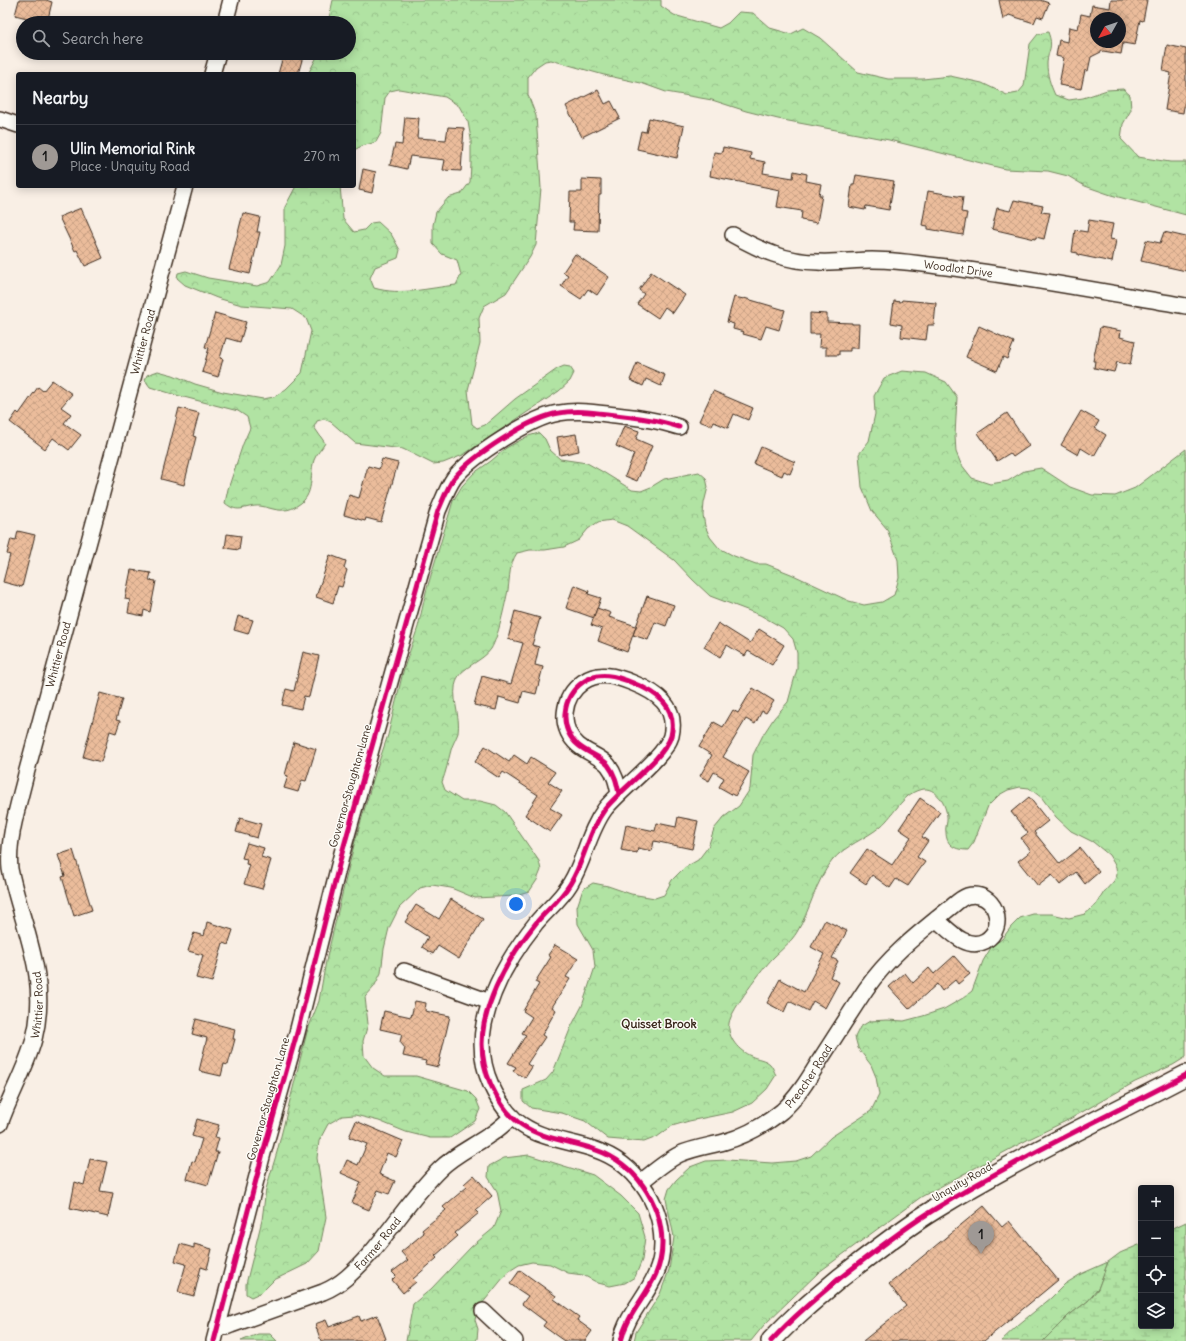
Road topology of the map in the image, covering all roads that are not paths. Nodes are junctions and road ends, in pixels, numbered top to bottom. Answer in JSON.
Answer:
{"nodes":[{"id":1,"x":231,"y":0,"type":"edge"},
{"id":2,"x":227,"y":16,"type":"edge"},
{"id":3,"x":216,"y":60,"type":"edge"},
{"id":4,"x":213,"y":72,"type":"edge"},
{"id":5,"x":0,"y":119,"type":"edge"},
{"id":6,"x":16,"y":123,"type":"edge"},
{"id":7,"x":183,"y":188,"type":"edge"},
{"id":8,"x":733,"y":235,"type":"dead end"},
{"id":9,"x":1186,"y":306,"type":"edge"},
{"id":10,"x":679,"y":427,"type":"dead end"},
{"id":11,"x":619,"y":794,"type":"junction"},
{"id":12,"x":936,"y":919,"type":"dead end"},
{"id":13,"x":404,"y":972,"type":"dead end"},
{"id":14,"x":490,"y":1002,"type":"junction"},
{"id":15,"x":1186,"y":1075,"type":"edge"},
{"id":16,"x":512,"y":1117,"type":"junction"},
{"id":17,"x":0,"y":1124,"type":"edge"},
{"id":18,"x":641,"y":1182,"type":"junction"},
{"id":19,"x":483,"y":1311,"type":"dead end"},
{"id":20,"x":217,"y":1326,"type":"junction"},
{"id":21,"x":214,"y":1341,"type":"edge"},
{"id":22,"x":515,"y":1341,"type":"edge"},
{"id":23,"x":621,"y":1341,"type":"edge"},
{"id":24,"x":771,"y":1341,"type":"edge"}],
"edges":[{"from":1,"to":2,"type":"street"},
{"from":3,"to":4,"type":"street"},
{"from":5,"to":6,"type":"street"},
{"from":7,"to":17,"type":"street","name":"Whittier Road"},
{"from":8,"to":9,"type":"street","name":"Woodlot Drive"},
{"from":10,"to":20,"type":"street","name":"Governor Stoughton Lane"},
{"from":11,"to":11,"type":"street"},
{"from":11,"to":14,"type":"street"},
{"from":12,"to":18,"type":"street","name":"Preacher Road"},
{"from":13,"to":14,"type":"street"},
{"from":14,"to":16,"type":"street"},
{"from":15,"to":24,"type":"main road","name":"Unquity Road"},
{"from":16,"to":18,"type":"street"},
{"from":16,"to":20,"type":"street","name":"Farmer Road"},
{"from":18,"to":23,"type":"street"},
{"from":19,"to":22,"type":"street"},
{"from":20,"to":21,"type":"street","name":"Governor Stoughton Lane"}]}
